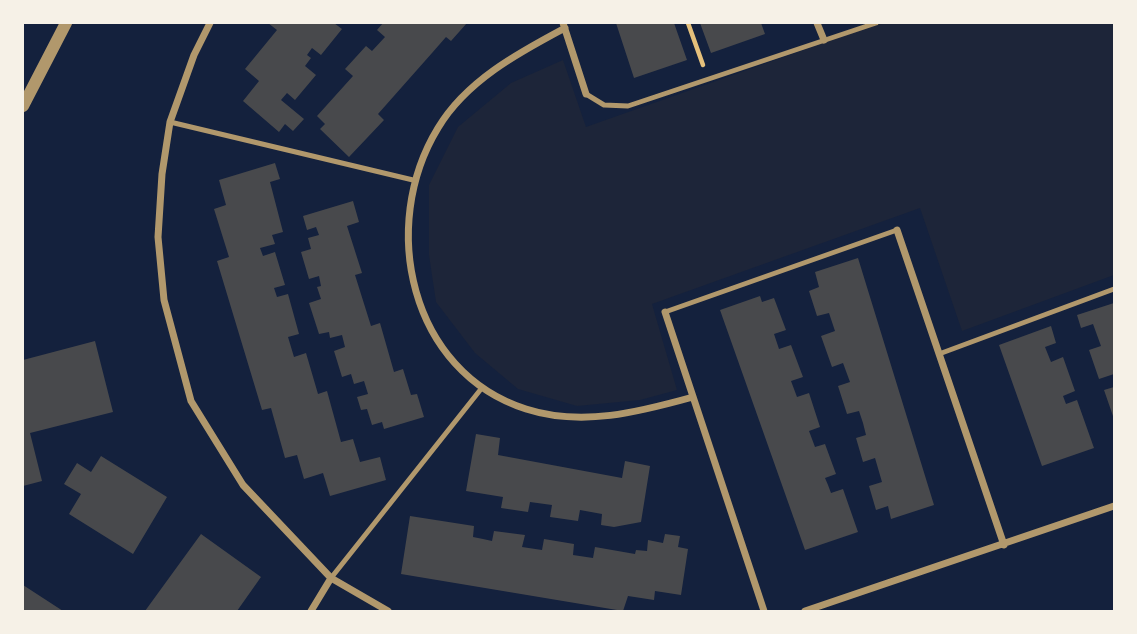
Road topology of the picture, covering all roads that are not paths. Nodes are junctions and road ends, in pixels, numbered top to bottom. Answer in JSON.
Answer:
{"nodes":[{"id":1,"x":66,"y":23,"type":"edge"},
{"id":2,"x":210,"y":23,"type":"edge"},
{"id":3,"x":817,"y":23,"type":"edge"},
{"id":4,"x":876,"y":23,"type":"edge"},
{"id":5,"x":564,"y":26,"type":"edge"},
{"id":6,"x":824,"y":40,"type":"junction"},
{"id":7,"x":586,"y":94,"type":"joint"},
{"id":8,"x":24,"y":99,"type":"edge"},
{"id":9,"x":170,"y":122,"type":"junction"},
{"id":10,"x":413,"y":180,"type":"junction"},
{"id":11,"x":897,"y":230,"type":"joint"},
{"id":12,"x":1114,"y":289,"type":"edge"},
{"id":13,"x":664,"y":312,"type":"joint"},
{"id":14,"x":939,"y":354,"type":"junction"},
{"id":15,"x":481,"y":389,"type":"junction"},
{"id":16,"x":692,"y":397,"type":"junction"},
{"id":17,"x":1114,"y":506,"type":"edge"},
{"id":18,"x":1004,"y":545,"type":"junction"},
{"id":19,"x":331,"y":578,"type":"junction"},
{"id":20,"x":311,"y":611,"type":"edge"},
{"id":21,"x":388,"y":611,"type":"edge"},
{"id":22,"x":764,"y":611,"type":"edge"},
{"id":23,"x":805,"y":611,"type":"edge"}],
"edges":[{"from":1,"to":8,"type":"street"},
{"from":2,"to":9,"type":"street"},
{"from":3,"to":6,"type":"street"},
{"from":4,"to":6,"type":"lane"},
{"from":5,"to":7,"type":"street"},
{"from":5,"to":10,"type":"street"},
{"from":6,"to":7,"type":"lane"},
{"from":9,"to":10,"type":"lane"},
{"from":9,"to":19,"type":"street"},
{"from":10,"to":15,"type":"street"},
{"from":11,"to":13,"type":"lane"},
{"from":11,"to":14,"type":"street"},
{"from":12,"to":14,"type":"lane"},
{"from":13,"to":16,"type":"street"},
{"from":14,"to":18,"type":"street"},
{"from":15,"to":16,"type":"street"},
{"from":15,"to":19,"type":"lane"},
{"from":16,"to":22,"type":"street"},
{"from":17,"to":18,"type":"street"},
{"from":18,"to":23,"type":"street"},
{"from":19,"to":20,"type":"street"},
{"from":19,"to":21,"type":"street"}]}
